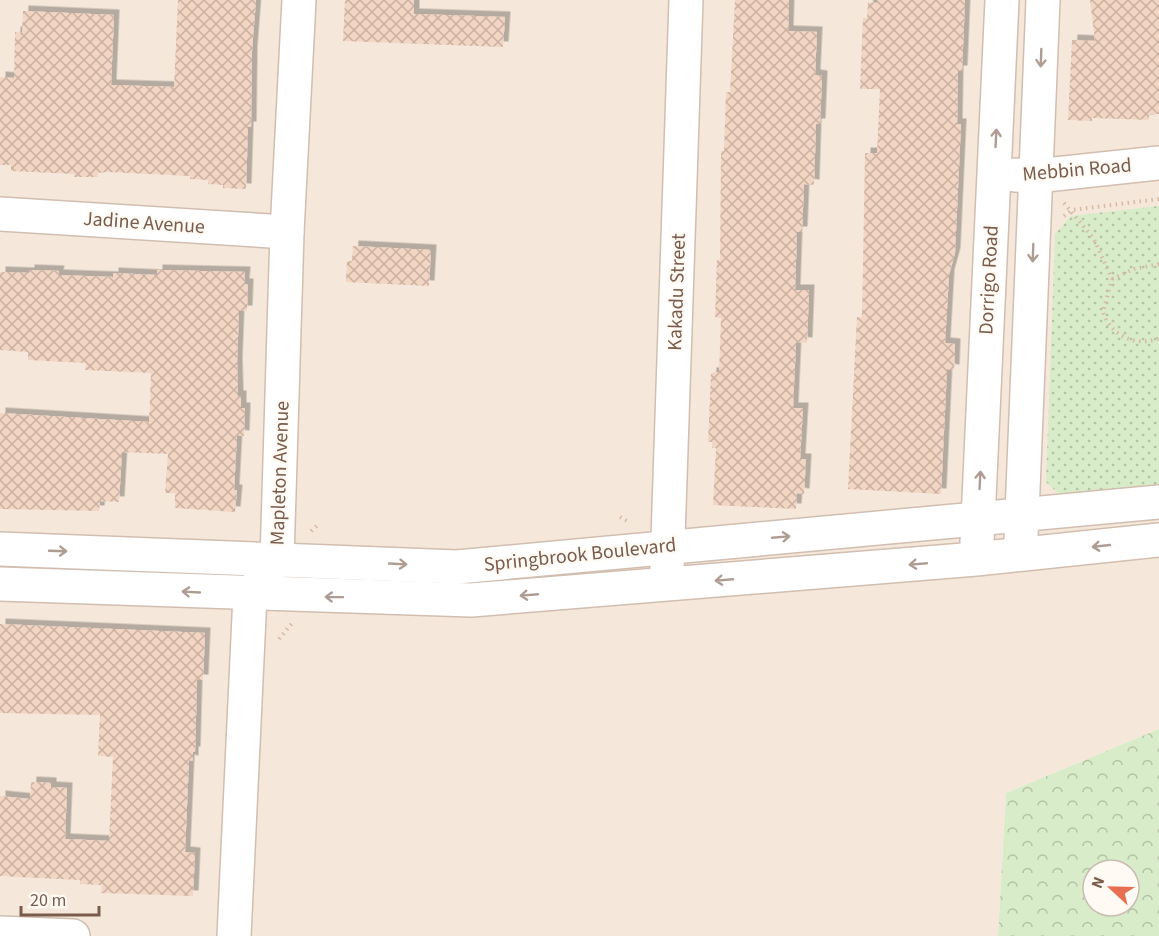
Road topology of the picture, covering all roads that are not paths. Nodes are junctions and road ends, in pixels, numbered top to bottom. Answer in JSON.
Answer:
{"nodes":[{"id":1,"x":298,"y":0,"type":"edge"},
{"id":2,"x":686,"y":0,"type":"edge"},
{"id":3,"x":1002,"y":0,"type":"edge"},
{"id":4,"x":1043,"y":0,"type":"edge"},
{"id":5,"x":1159,"y":163,"type":"edge"},
{"id":6,"x":994,"y":174,"type":"junction"},
{"id":7,"x":1036,"y":176,"type":"junction"},
{"id":8,"x":0,"y":214,"type":"edge"},
{"id":9,"x":287,"y":232,"type":"junction"},
{"id":10,"x":1159,"y":502,"type":"edge"},
{"id":11,"x":1022,"y":516,"type":"junction"},
{"id":12,"x":978,"y":520,"type":"junction"},
{"id":13,"x":1159,"y":540,"type":"edge"},
{"id":14,"x":669,"y":546,"type":"junction"},
{"id":15,"x":0,"y":549,"type":"edge"},
{"id":16,"x":1021,"y":555,"type":"junction"},
{"id":17,"x":277,"y":559,"type":"junction"},
{"id":18,"x":976,"y":559,"type":"junction"},
{"id":19,"x":0,"y":585,"type":"edge"},
{"id":20,"x":666,"y":585,"type":"junction"},
{"id":21,"x":250,"y":595,"type":"junction"},
{"id":22,"x":0,"y":933,"type":"edge"},
{"id":23,"x":73,"y":936,"type":"edge"},
{"id":24,"x":234,"y":936,"type":"edge"}],
"edges":[{"from":1,"to":9,"type":"street","name":"Mapleton Avenue"},
{"from":2,"to":14,"type":"street","name":"Kakadu Street"},
{"from":6,"to":3,"type":"street","name":"Dorrigo Road","one_way":true},
{"from":4,"to":7,"type":"street","one_way":true},
{"from":5,"to":7,"type":"street","name":"Mebbin Road"},
{"from":6,"to":7,"type":"street","name":"Mebbin Road"},
{"from":12,"to":6,"type":"street","name":"Dorrigo Road","one_way":true},
{"from":7,"to":11,"type":"street","one_way":true},
{"from":8,"to":9,"type":"street","name":"Jadine Avenue"},
{"from":9,"to":17,"type":"street","name":"Mapleton Avenue"},
{"from":10,"to":11,"type":"street","name":"Springbrook Boulevard"},
{"from":11,"to":12,"type":"street","name":"Springbrook Boulevard"},
{"from":11,"to":16,"type":"street"},
{"from":14,"to":12,"type":"street","name":"Springbrook Boulevard","one_way":true},
{"from":12,"to":18,"type":"street","name":"Dorrigo Road"},
{"from":13,"to":16,"type":"street","name":"Springbrook Boulevard","one_way":true},
{"from":17,"to":14,"type":"street","name":"Springbrook Boulevard","one_way":true},
{"from":14,"to":20,"type":"street","name":"Kakadu Street"},
{"from":15,"to":17,"type":"street","name":"Springbrook Boulevard","one_way":true},
{"from":16,"to":18,"type":"street","name":"Springbrook Boulevard"},
{"from":17,"to":21,"type":"street","name":"Mapleton Avenue"},
{"from":18,"to":20,"type":"street","name":"Springbrook Boulevard","one_way":true},
{"from":21,"to":19,"type":"street","name":"Springbrook Boulevard","one_way":true},
{"from":20,"to":21,"type":"street","name":"Springbrook Boulevard","one_way":true},
{"from":21,"to":24,"type":"street"},
{"from":22,"to":23,"type":"street"}]}
